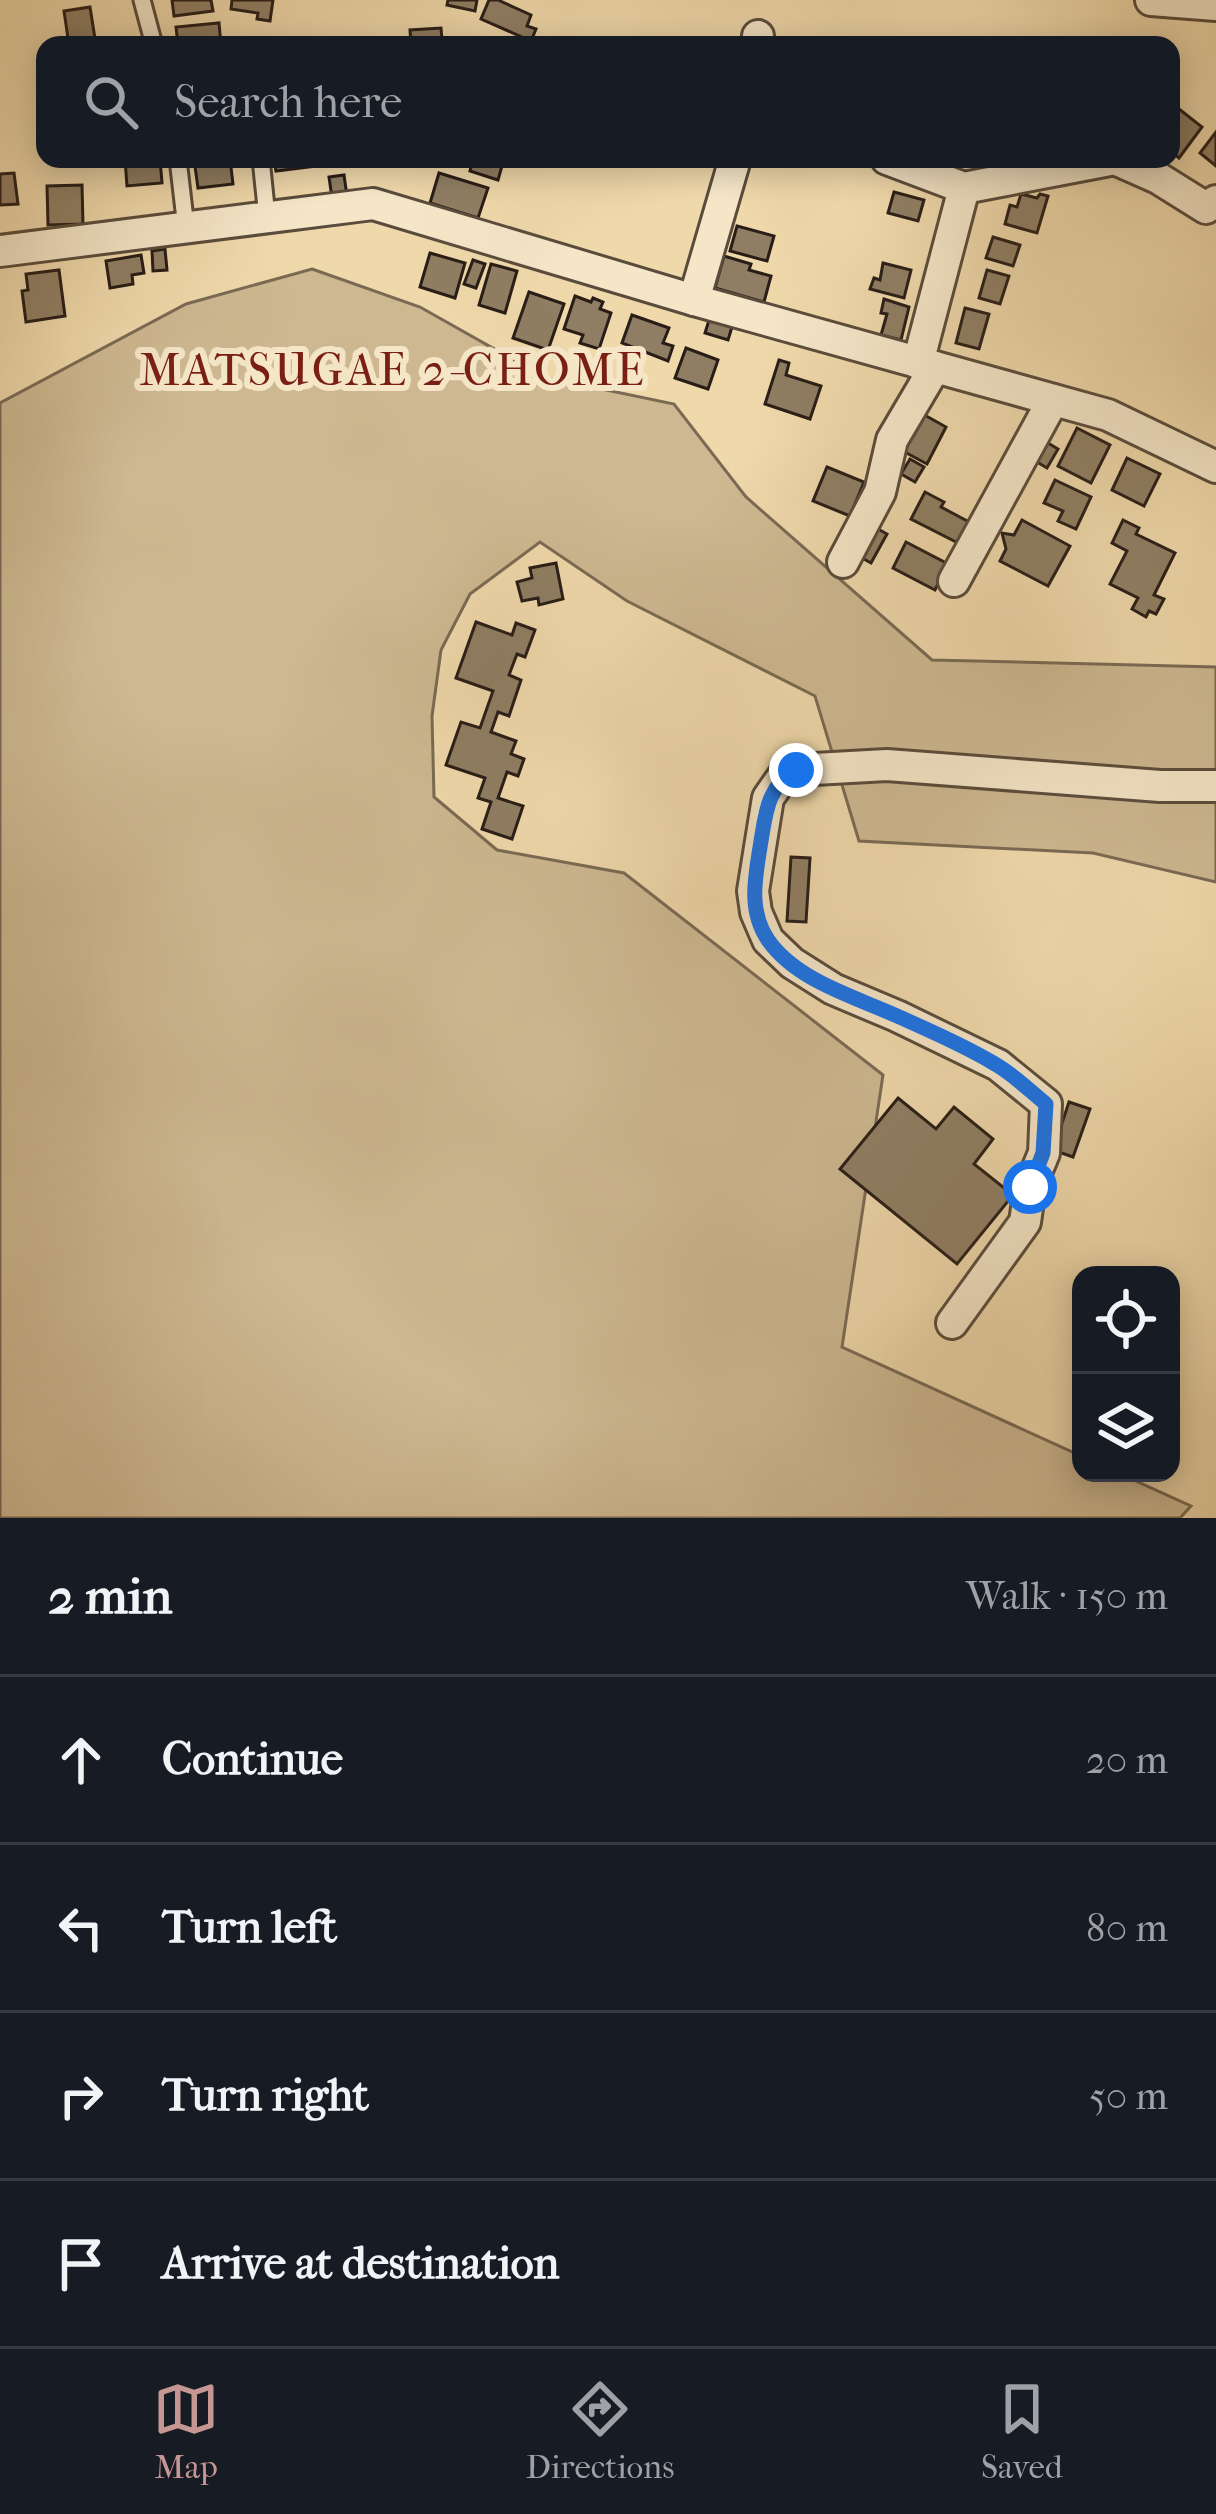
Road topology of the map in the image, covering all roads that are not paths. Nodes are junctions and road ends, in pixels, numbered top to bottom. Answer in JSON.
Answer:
{"nodes":[{"id":1,"x":142,"y":0,"type":"edge"},
{"id":2,"x":1151,"y":0,"type":"edge"},
{"id":3,"x":1216,"y":4,"type":"edge"},
{"id":4,"x":152,"y":36,"type":"edge"},
{"id":5,"x":179,"y":168,"type":"edge"},
{"id":6,"x":262,"y":168,"type":"edge"},
{"id":7,"x":732,"y":168,"type":"edge"},
{"id":8,"x":911,"y":168,"type":"edge"},
{"id":9,"x":1068,"y":168,"type":"edge"},
{"id":10,"x":1135,"y":168,"type":"edge"},
{"id":11,"x":964,"y":188,"type":"junction"},
{"id":12,"x":1216,"y":201,"type":"edge"},
{"id":13,"x":267,"y":217,"type":"junction"},
{"id":14,"x":186,"y":228,"type":"junction"},
{"id":15,"x":0,"y":251,"type":"edge"},
{"id":16,"x":694,"y":300,"type":"junction"},
{"id":17,"x":926,"y":365,"type":"junction"},
{"id":18,"x":1053,"y":400,"type":"junction"},
{"id":19,"x":1216,"y":467,"type":"edge"},
{"id":20,"x":843,"y":562,"type":"dead end"},
{"id":21,"x":954,"y":580,"type":"dead end"},
{"id":22,"x":1216,"y":786,"type":"edge"},
{"id":23,"x":952,"y":1323,"type":"dead end"}],
"edges":[{"from":1,"to":4,"type":"lane"},
{"from":2,"to":3,"type":"street"},
{"from":5,"to":14,"type":"lane"},
{"from":6,"to":13,"type":"lane"},
{"from":7,"to":16,"type":"street"},
{"from":8,"to":11,"type":"street"},
{"from":9,"to":11,"type":"street"},
{"from":10,"to":12,"type":"street"},
{"from":11,"to":17,"type":"street"},
{"from":13,"to":14,"type":"street"},
{"from":13,"to":16,"type":"street"},
{"from":14,"to":15,"type":"street"},
{"from":16,"to":17,"type":"street"},
{"from":17,"to":18,"type":"street"},
{"from":17,"to":20,"type":"street"},
{"from":18,"to":19,"type":"street"},
{"from":18,"to":21,"type":"street"},
{"from":22,"to":23,"type":"street"}]}
